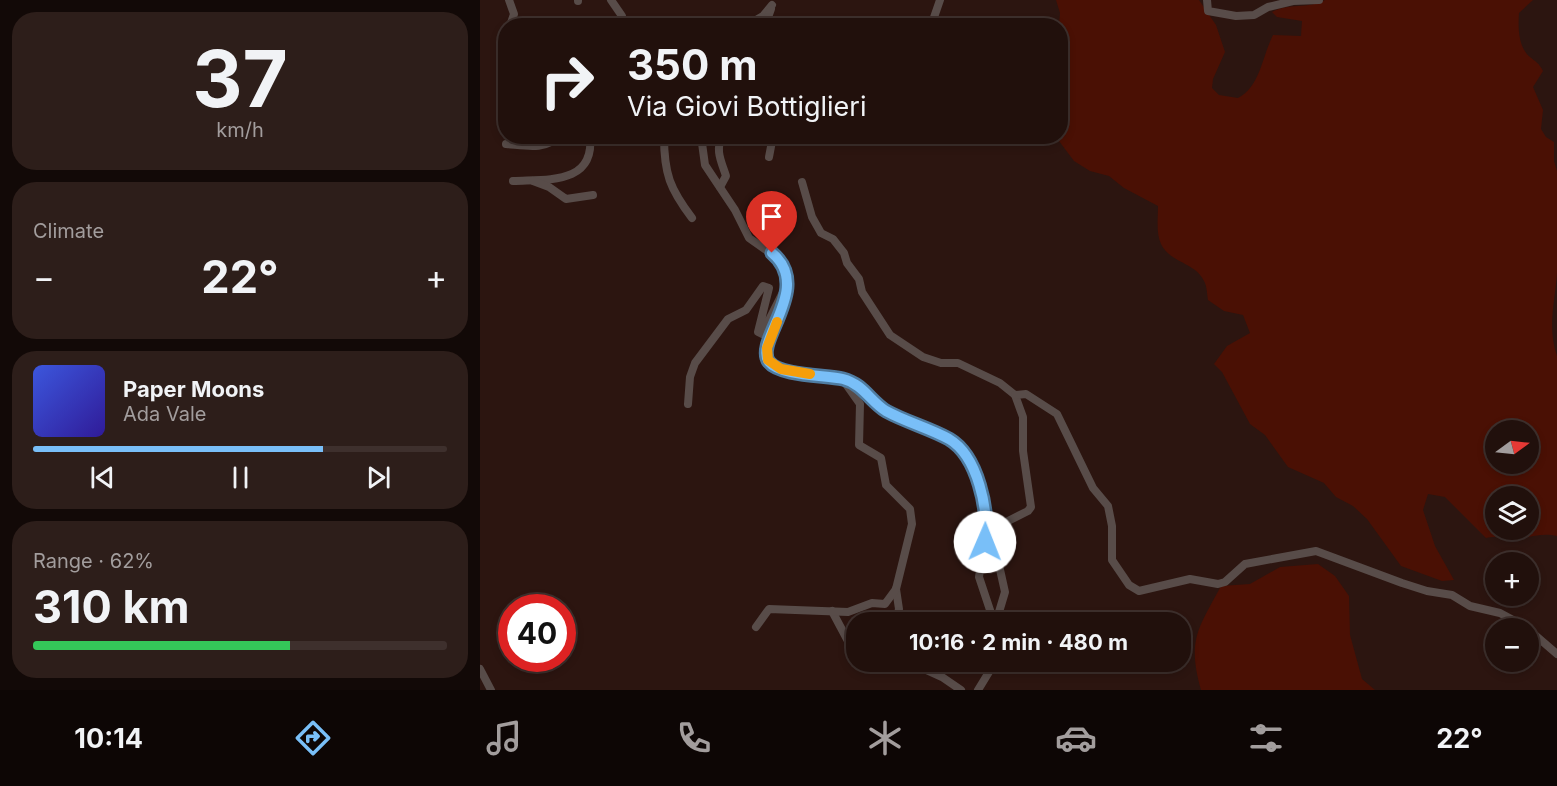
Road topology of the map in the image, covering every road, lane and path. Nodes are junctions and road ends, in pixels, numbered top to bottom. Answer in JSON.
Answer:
{"nodes":[{"id":1,"x":508,"y":0,"type":"edge"},
{"id":2,"x":611,"y":0,"type":"edge"},
{"id":3,"x":940,"y":0,"type":"edge"},
{"id":4,"x":1207,"y":0,"type":"edge"},
{"id":5,"x":1319,"y":0,"type":"edge"},
{"id":6,"x":772,"y":2,"type":"edge"},
{"id":7,"x":513,"y":18,"type":"edge"},
{"id":8,"x":621,"y":18,"type":"edge"},
{"id":9,"x":760,"y":18,"type":"edge"},
{"id":10,"x":767,"y":18,"type":"edge"},
{"id":11,"x":934,"y":18,"type":"edge"},
{"id":12,"x":506,"y":144,"type":"dead end"},
{"id":13,"x":549,"y":144,"type":"edge"},
{"id":14,"x":589,"y":144,"type":"edge"},
{"id":15,"x":665,"y":144,"type":"edge"},
{"id":16,"x":702,"y":144,"type":"edge"},
{"id":17,"x":719,"y":144,"type":"edge"},
{"id":18,"x":771,"y":144,"type":"edge"},
{"id":19,"x":769,"y":157,"type":"dead end"},
{"id":20,"x":532,"y":180,"type":"junction"},
{"id":21,"x":513,"y":182,"type":"dead end"},
{"id":22,"x":802,"y":182,"type":"dead end"},
{"id":23,"x":720,"y":187,"type":"junction"},
{"id":24,"x":592,"y":195,"type":"dead end"},
{"id":25,"x":692,"y":218,"type":"dead end"},
{"id":26,"x":787,"y":283,"type":"junction"},
{"id":27,"x":843,"y":379,"type":"junction"},
{"id":28,"x":1015,"y":395,"type":"junction"},
{"id":29,"x":688,"y":404,"type":"dead end"},
{"id":30,"x":896,"y":589,"type":"junction"},
{"id":31,"x":832,"y":611,"type":"junction"},
{"id":32,"x":898,"y":612,"type":"edge"},
{"id":33,"x":991,"y":612,"type":"edge"},
{"id":34,"x":998,"y":612,"type":"edge"},
{"id":35,"x":1509,"y":618,"type":"edge"},
{"id":36,"x":756,"y":627,"type":"dead end"},
{"id":37,"x":846,"y":637,"type":"edge"},
{"id":38,"x":1539,"y":638,"type":"edge"},
{"id":39,"x":1557,"y":654,"type":"edge"},
{"id":40,"x":480,"y":669,"type":"edge"},
{"id":41,"x":931,"y":672,"type":"edge"},
{"id":42,"x":989,"y":672,"type":"edge"},
{"id":43,"x":492,"y":690,"type":"edge"},
{"id":44,"x":961,"y":690,"type":"edge"},
{"id":45,"x":978,"y":690,"type":"edge"}],
"edges":[{"from":1,"to":7,"type":"street"},
{"from":2,"to":8,"type":"street"},
{"from":3,"to":11,"type":"street"},
{"from":4,"to":5,"type":"street"},
{"from":6,"to":9,"type":"street"},
{"from":6,"to":10,"type":"street"},
{"from":12,"to":13,"type":"street"},
{"from":14,"to":20,"type":"street"},
{"from":15,"to":25,"type":"street"},
{"from":16,"to":23,"type":"street"},
{"from":17,"to":23,"type":"street"},
{"from":18,"to":19,"type":"street"},
{"from":20,"to":21,"type":"street"},
{"from":20,"to":24,"type":"street"},
{"from":22,"to":28,"type":"street"},
{"from":23,"to":26,"type":"street"},
{"from":26,"to":27,"type":"street"},
{"from":26,"to":29,"type":"street"},
{"from":27,"to":30,"type":"street"},
{"from":27,"to":33,"type":"street"},
{"from":28,"to":34,"type":"street"},
{"from":28,"to":35,"type":"street"},
{"from":30,"to":31,"type":"street"},
{"from":30,"to":32,"type":"street"},
{"from":31,"to":36,"type":"street"},
{"from":31,"to":37,"type":"street"},
{"from":38,"to":39,"type":"street"},
{"from":40,"to":43,"type":"street"},
{"from":41,"to":44,"type":"street"},
{"from":42,"to":45,"type":"street"}]}
